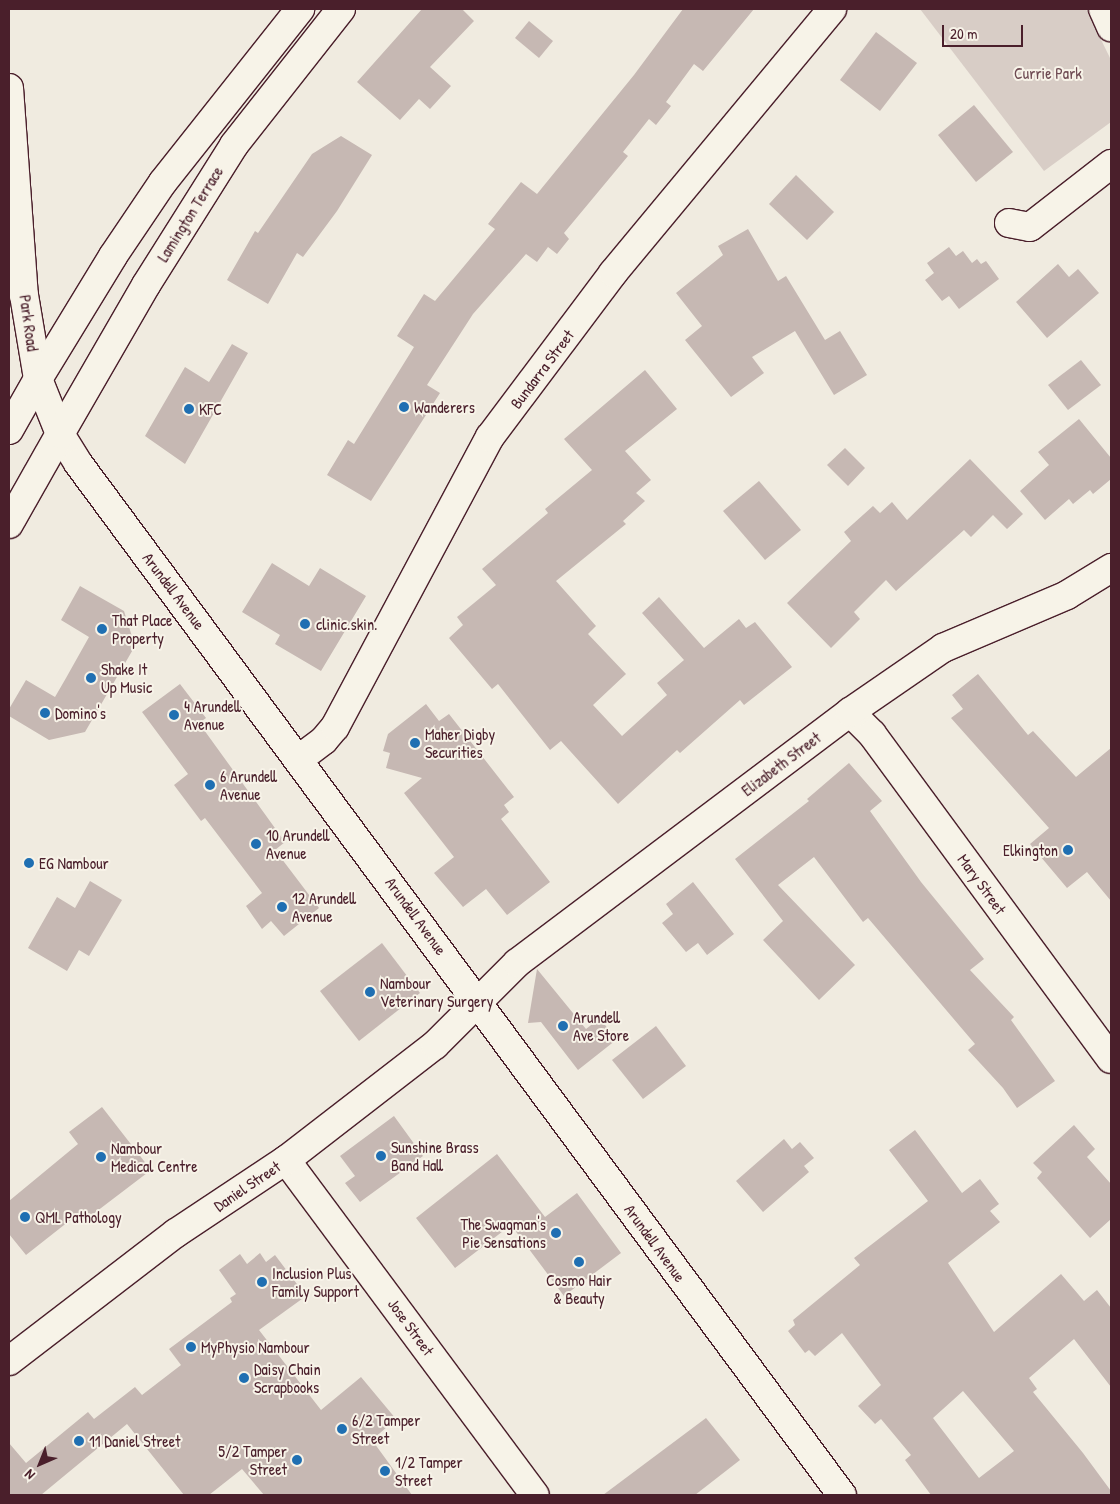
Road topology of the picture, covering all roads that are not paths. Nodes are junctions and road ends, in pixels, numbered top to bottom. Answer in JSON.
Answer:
{"nodes":[{"id":1,"x":300,"y":9,"type":"edge"},
{"id":2,"x":341,"y":9,"type":"edge"},
{"id":3,"x":832,"y":9,"type":"edge"},
{"id":4,"x":1103,"y":9,"type":"edge"},
{"id":5,"x":1111,"y":27,"type":"edge"},
{"id":6,"x":9,"y":88,"type":"edge"},
{"id":7,"x":1111,"y":164,"type":"edge"},
{"id":8,"x":1009,"y":223,"type":"dead end"},
{"id":9,"x":38,"y":379,"type":"junction"},
{"id":10,"x":9,"y":430,"type":"edge"},
{"id":11,"x":60,"y":434,"type":"junction"},
{"id":12,"x":9,"y":524,"type":"edge"},
{"id":13,"x":1111,"y":568,"type":"edge"},
{"id":14,"x":850,"y":712,"type":"junction"},
{"id":15,"x":299,"y":759,"type":"junction"},
{"id":16,"x":478,"y":1002,"type":"junction"},
{"id":17,"x":1111,"y":1059,"type":"edge"},
{"id":18,"x":286,"y":1160,"type":"junction"},
{"id":19,"x":9,"y":1361,"type":"edge"},
{"id":20,"x":524,"y":1491,"type":"edge"},
{"id":21,"x":842,"y":1495,"type":"edge"}],
"edges":[{"from":1,"to":9,"type":"main road"},
{"from":2,"to":11,"type":"main road","name":"Lamington Terrace"},
{"from":3,"to":15,"type":"main road","name":"Bundarra Street"},
{"from":4,"to":5,"type":"main road"},
{"from":6,"to":9,"type":"main road","name":"Park Road"},
{"from":7,"to":8,"type":"main road"},
{"from":9,"to":10,"type":"main road"},
{"from":9,"to":11,"type":"main road","name":"Arundell Avenue"},
{"from":11,"to":12,"type":"main road","name":"Lamington Terrace"},
{"from":11,"to":15,"type":"main road","name":"Arundell Avenue"},
{"from":13,"to":14,"type":"main road","name":"Elizabeth Street"},
{"from":14,"to":16,"type":"main road","name":"Elizabeth Street"},
{"from":14,"to":17,"type":"main road","name":"Mary Street"},
{"from":15,"to":16,"type":"main road","name":"Arundell Avenue"},
{"from":16,"to":18,"type":"main road","name":"Daniel Street"},
{"from":16,"to":21,"type":"main road","name":"Arundell Avenue"},
{"from":18,"to":19,"type":"main road","name":"Daniel Street"},
{"from":18,"to":20,"type":"main road","name":"Jose Street"}]}
